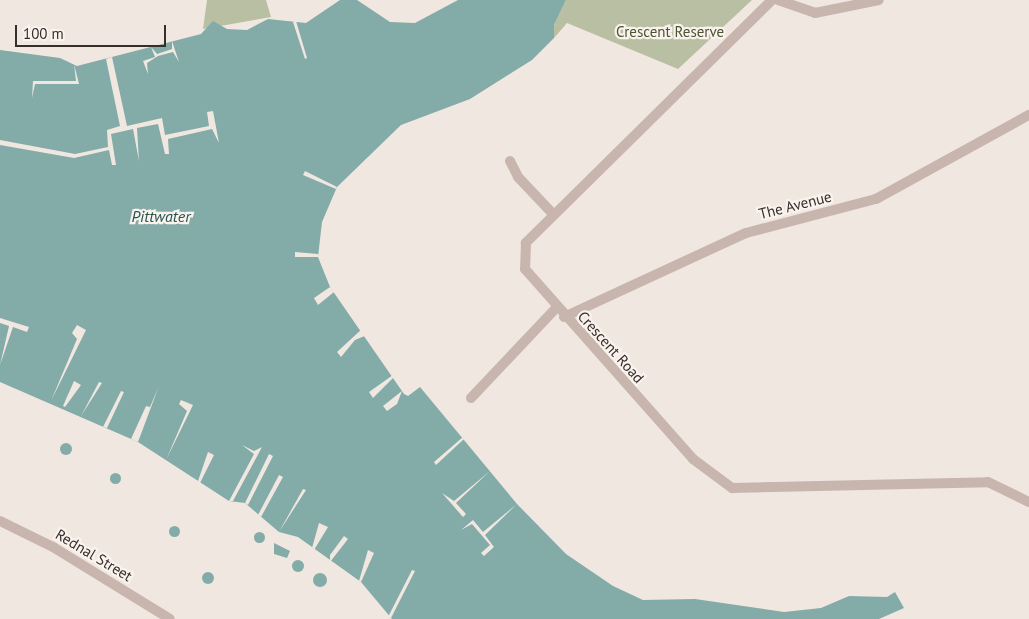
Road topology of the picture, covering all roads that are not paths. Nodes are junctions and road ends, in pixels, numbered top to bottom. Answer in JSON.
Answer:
{"nodes":[{"id":1,"x":772,"y":0,"type":"edge"},
{"id":2,"x":778,"y":0,"type":"edge"},
{"id":3,"x":878,"y":0,"type":"edge"},
{"id":4,"x":1029,"y":116,"type":"edge"},
{"id":5,"x":510,"y":161,"type":"dead end"},
{"id":6,"x":554,"y":214,"type":"junction"},
{"id":7,"x":556,"y":308,"type":"junction"},
{"id":8,"x":564,"y":316,"type":"junction"},
{"id":9,"x":471,"y":398,"type":"dead end"},
{"id":10,"x":1029,"y":502,"type":"edge"},
{"id":11,"x":0,"y":521,"type":"edge"},
{"id":12,"x":170,"y":619,"type":"edge"}],
"edges":[{"from":1,"to":6,"type":"street","name":"Crescent Road"},
{"from":2,"to":3,"type":"street"},
{"from":4,"to":8,"type":"street","name":"The Avenue"},
{"from":5,"to":6,"type":"street"},
{"from":6,"to":7,"type":"street","name":"Crescent Road"},
{"from":7,"to":8,"type":"street","name":"Crescent Road"},
{"from":7,"to":9,"type":"street"},
{"from":8,"to":10,"type":"street","name":"Crescent Road"},
{"from":11,"to":12,"type":"street","name":"Rednal Street"}]}
